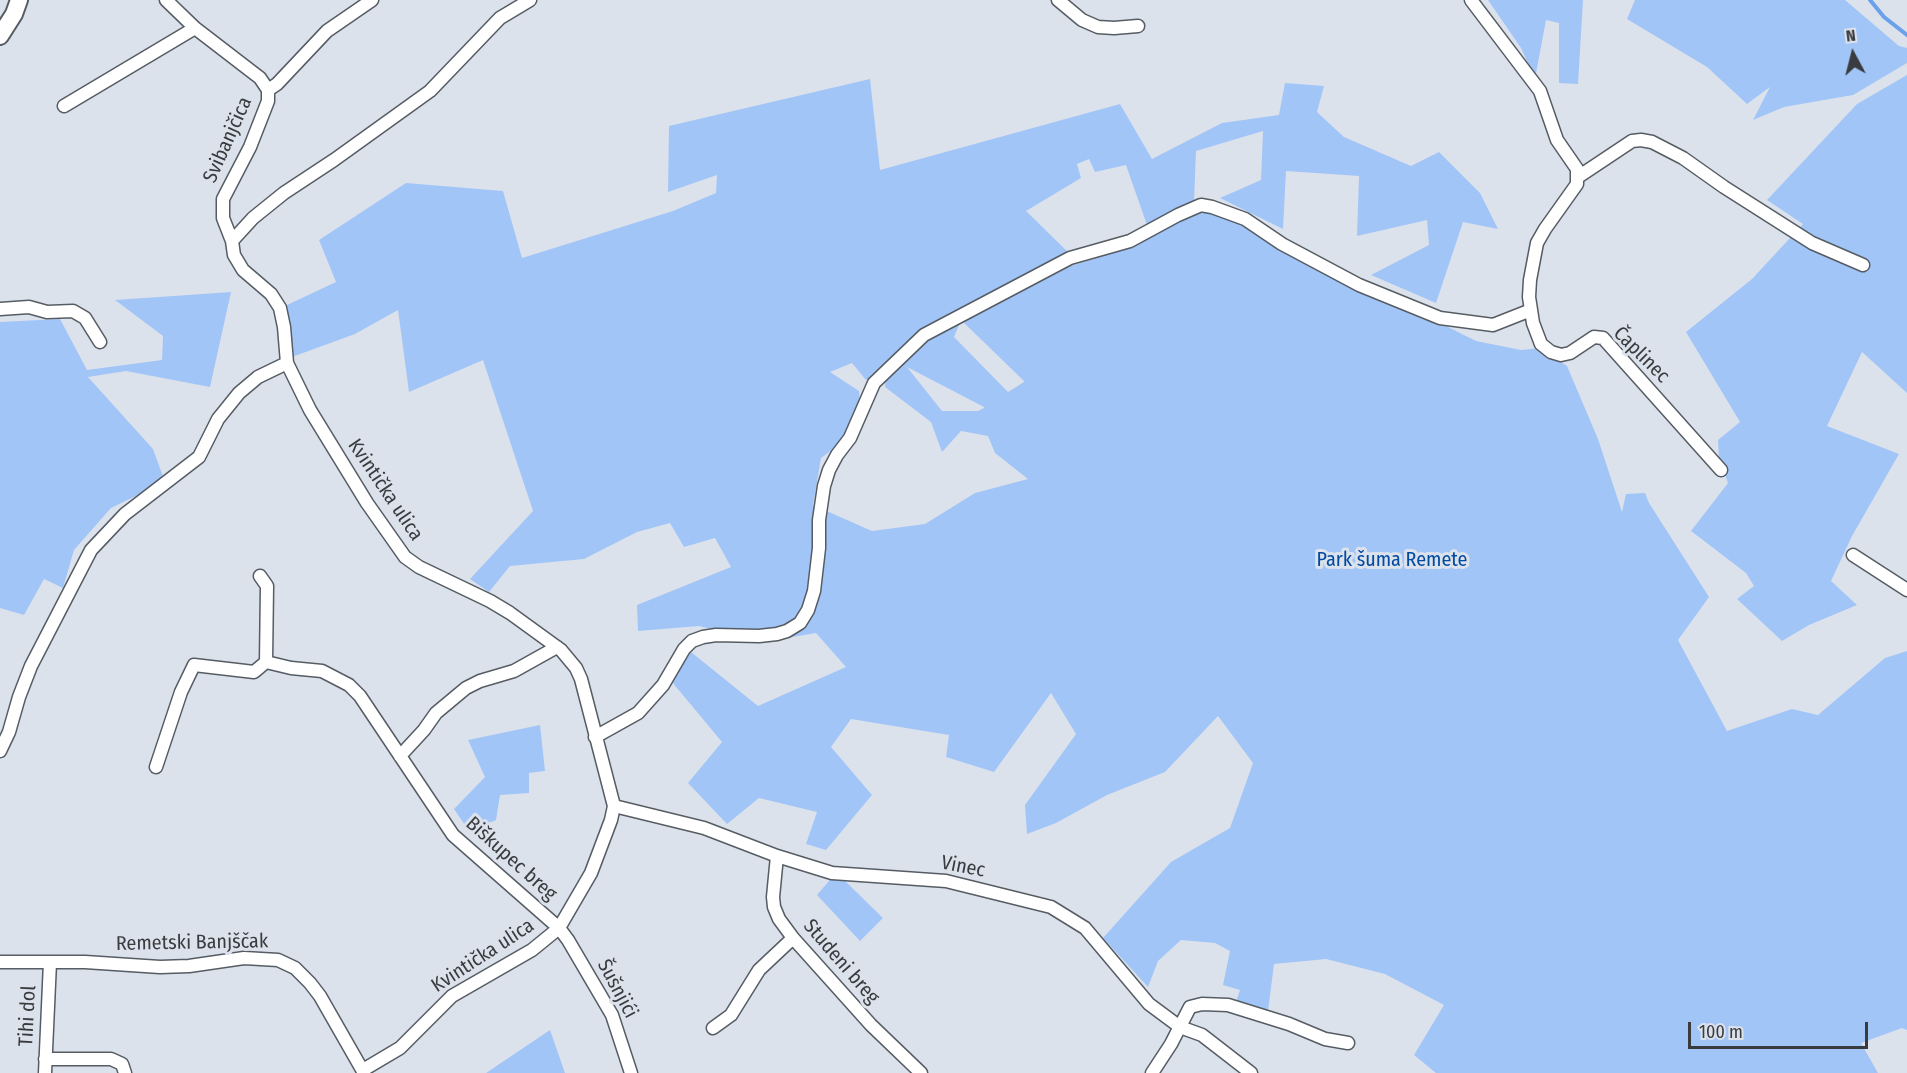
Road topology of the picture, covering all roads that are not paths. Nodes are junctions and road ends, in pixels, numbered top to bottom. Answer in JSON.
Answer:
{"nodes":[{"id":1,"x":19,"y":0,"type":"edge"},
{"id":2,"x":166,"y":0,"type":"edge"},
{"id":3,"x":372,"y":0,"type":"edge"},
{"id":4,"x":530,"y":0,"type":"edge"},
{"id":5,"x":1058,"y":0,"type":"edge"},
{"id":6,"x":1470,"y":0,"type":"edge"},
{"id":7,"x":1138,"y":26,"type":"dead end"},
{"id":8,"x":195,"y":28,"type":"junction"},
{"id":9,"x":0,"y":36,"type":"edge"},
{"id":10,"x":268,"y":90,"type":"junction"},
{"id":11,"x":64,"y":106,"type":"dead end"},
{"id":12,"x":1578,"y":177,"type":"junction"},
{"id":13,"x":232,"y":241,"type":"junction"},
{"id":14,"x":1863,"y":265,"type":"dead end"},
{"id":15,"x":0,"y":309,"type":"edge"},
{"id":16,"x":1531,"y":310,"type":"junction"},
{"id":17,"x":100,"y":342,"type":"dead end"},
{"id":18,"x":287,"y":363,"type":"junction"},
{"id":19,"x":1721,"y":470,"type":"dead end"},
{"id":20,"x":1853,"y":555,"type":"dead end"},
{"id":21,"x":260,"y":576,"type":"dead end"},
{"id":22,"x":1907,"y":590,"type":"edge"},
{"id":23,"x":557,"y":647,"type":"junction"},
{"id":24,"x":266,"y":662,"type":"junction"},
{"id":25,"x":595,"y":737,"type":"junction"},
{"id":26,"x":0,"y":750,"type":"edge"},
{"id":27,"x":400,"y":756,"type":"junction"},
{"id":28,"x":156,"y":767,"type":"dead end"},
{"id":29,"x":614,"y":806,"type":"junction"},
{"id":30,"x":777,"y":856,"type":"junction"},
{"id":31,"x":560,"y":928,"type":"junction"},
{"id":32,"x":793,"y":939,"type":"junction"},
{"id":33,"x":0,"y":962,"type":"edge"},
{"id":34,"x":50,"y":962,"type":"junction"},
{"id":35,"x":1180,"y":1027,"type":"junction"},
{"id":36,"x":713,"y":1029,"type":"dead end"},
{"id":37,"x":1348,"y":1043,"type":"dead end"},
{"id":38,"x":45,"y":1059,"type":"junction"},
{"id":39,"x":364,"y":1072,"type":"edge"},
{"id":40,"x":45,"y":1073,"type":"edge"},
{"id":41,"x":126,"y":1073,"type":"edge"},
{"id":42,"x":631,"y":1073,"type":"edge"},
{"id":43,"x":921,"y":1073,"type":"edge"},
{"id":44,"x":1152,"y":1073,"type":"edge"},
{"id":45,"x":1251,"y":1073,"type":"edge"}],
"edges":[{"from":1,"to":9,"type":"main road"},
{"from":2,"to":8,"type":"street","name":"Svibanjčica"},
{"from":3,"to":10,"type":"street","name":"Svibanjčica"},
{"from":4,"to":13,"type":"street"},
{"from":5,"to":7,"type":"street"},
{"from":6,"to":12,"type":"street"},
{"from":8,"to":10,"type":"street","name":"Svibanjčica"},
{"from":8,"to":11,"type":"street"},
{"from":10,"to":13,"type":"street","name":"Svibanjčica"},
{"from":12,"to":14,"type":"street"},
{"from":12,"to":16,"type":"street","name":"Čaplinec"},
{"from":13,"to":18,"type":"street","name":"Kvintička ulica"},
{"from":15,"to":17,"type":"street"},
{"from":16,"to":19,"type":"street","name":"Čaplinec"},
{"from":16,"to":25,"type":"street"},
{"from":18,"to":23,"type":"street","name":"Kvintička ulica"},
{"from":18,"to":26,"type":"street"},
{"from":20,"to":22,"type":"street"},
{"from":21,"to":24,"type":"street"},
{"from":23,"to":25,"type":"street","name":"Kvintička ulica"},
{"from":23,"to":27,"type":"street"},
{"from":24,"to":27,"type":"street","name":"Biškupec breg"},
{"from":24,"to":28,"type":"street","name":"Biškupec breg"},
{"from":25,"to":29,"type":"street","name":"Kvintička ulica"},
{"from":27,"to":31,"type":"street","name":"Biškupec breg"},
{"from":29,"to":30,"type":"street","name":"Vinec"},
{"from":29,"to":31,"type":"street","name":"Kvintička ulica"},
{"from":30,"to":32,"type":"street","name":"Studeni breg"},
{"from":30,"to":35,"type":"street","name":"Vinec"},
{"from":31,"to":39,"type":"street","name":"Kvintička ulica"},
{"from":31,"to":42,"type":"street","name":"Šušnjići"},
{"from":32,"to":36,"type":"street"},
{"from":32,"to":43,"type":"street","name":"Studeni breg"},
{"from":33,"to":34,"type":"street","name":"Remetski Banjščak"},
{"from":34,"to":38,"type":"street","name":"Tihi dol"},
{"from":34,"to":39,"type":"street","name":"Remetski Banjščak"},
{"from":35,"to":37,"type":"street"},
{"from":35,"to":44,"type":"street"},
{"from":35,"to":45,"type":"street","name":"Vinec"},
{"from":38,"to":40,"type":"street","name":"Tihi dol"},
{"from":38,"to":41,"type":"street"}]}
